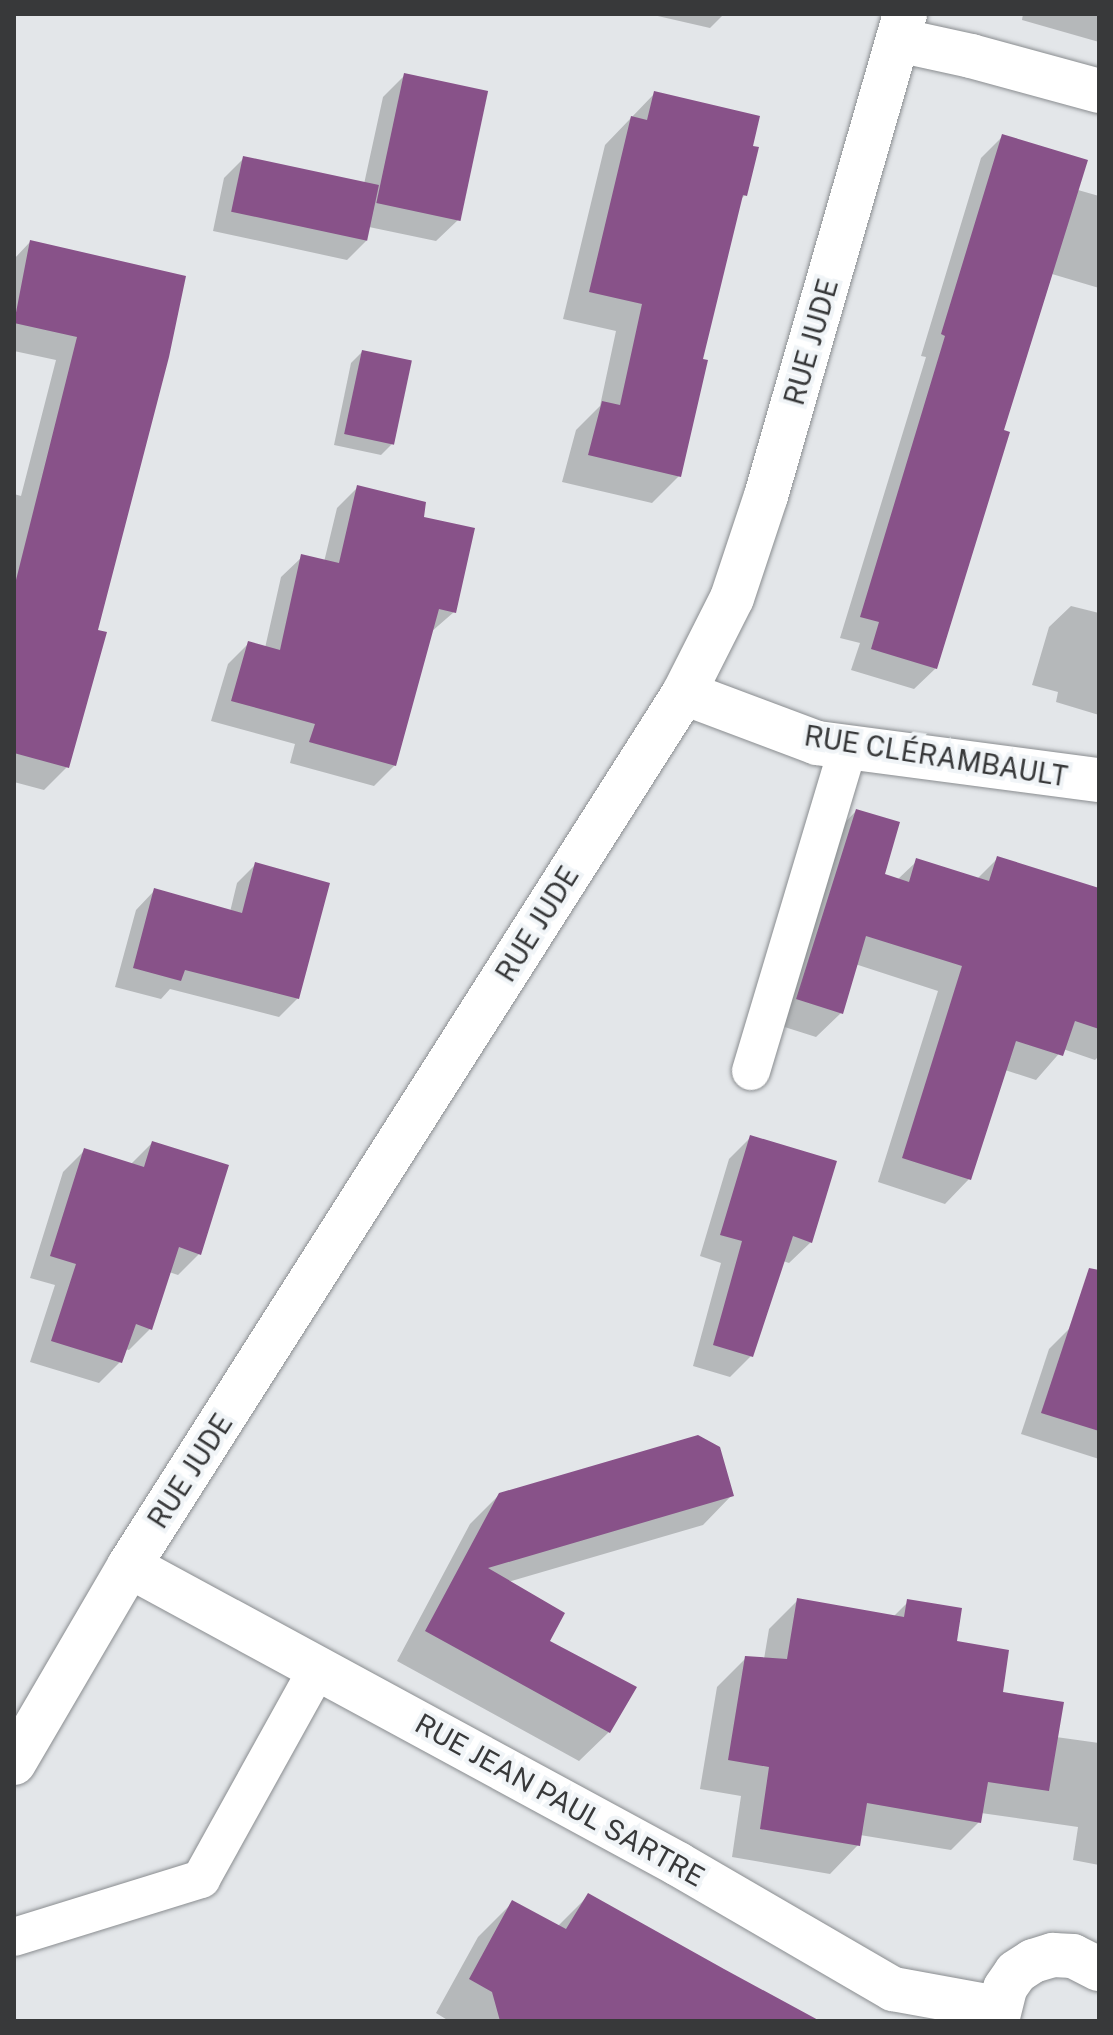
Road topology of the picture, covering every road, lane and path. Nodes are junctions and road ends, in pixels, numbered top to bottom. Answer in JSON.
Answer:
{"nodes":[{"id":1,"x":901,"y":27,"type":"edge"},
{"id":2,"x":1099,"y":91,"type":"edge"},
{"id":3,"x":684,"y":693,"type":"junction"},
{"id":4,"x":848,"y":748,"type":"junction"},
{"id":5,"x":1099,"y":780,"type":"edge"},
{"id":6,"x":751,"y":1071,"type":"dead end"},
{"id":7,"x":129,"y":1566,"type":"junction"},
{"id":8,"x":318,"y":1668,"type":"junction"},
{"id":9,"x":17,"y":1751,"type":"edge"},
{"id":10,"x":14,"y":1937,"type":"edge"},
{"id":11,"x":1099,"y":1969,"type":"edge"},
{"id":12,"x":998,"y":2015,"type":"edge"}],
"edges":[{"from":1,"to":2,"type":"street"},
{"from":1,"to":3,"type":"street","name":"RUE JUDE"},
{"from":3,"to":4,"type":"street","name":"RUE CLÉRAMBAULT"},
{"from":3,"to":7,"type":"street","name":"RUE JUDE"},
{"from":4,"to":5,"type":"street","name":"RUE CLÉRAMBAULT"},
{"from":4,"to":6,"type":"lane"},
{"from":7,"to":8,"type":"street","name":"RUE JEAN PAUL SARTRE"},
{"from":7,"to":9,"type":"street","name":"RUE JUDE"},
{"from":8,"to":10,"type":"lane"},
{"from":8,"to":12,"type":"street","name":"RUE JEAN PAUL SARTRE"},
{"from":11,"to":12,"type":"street","name":"RUE JEAN PAUL SARTRE"}]}
